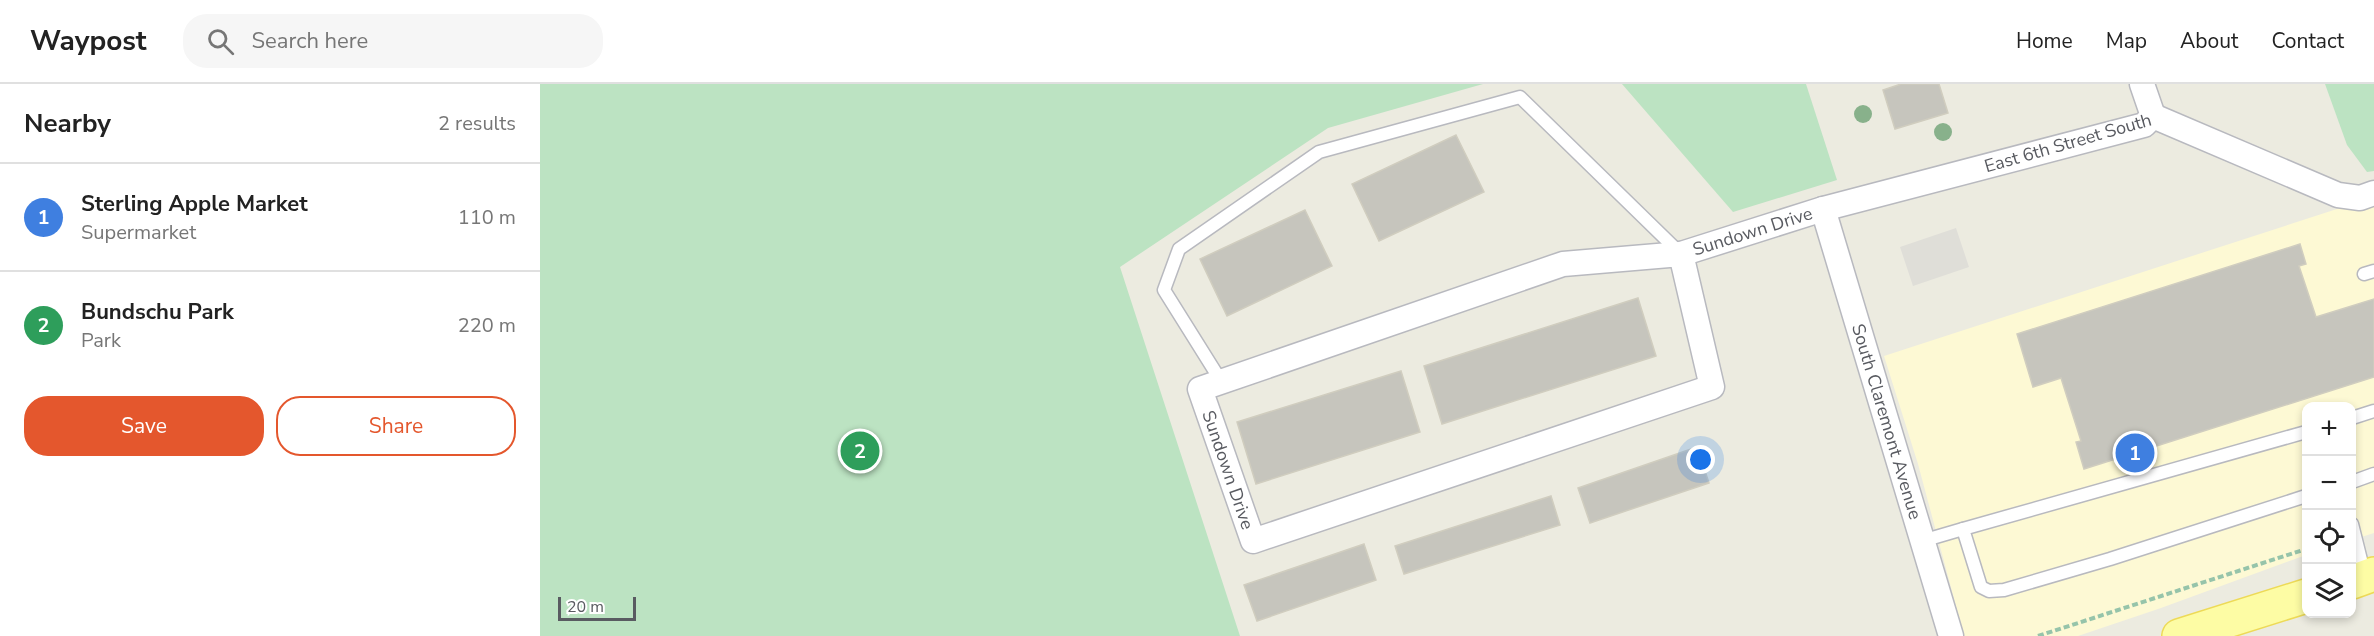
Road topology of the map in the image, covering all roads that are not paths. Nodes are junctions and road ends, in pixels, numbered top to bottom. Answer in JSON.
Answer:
{"nodes":[{"id":1,"x":2142,"y":84,"type":"edge"},
{"id":2,"x":2153,"y":116,"type":"junction"},
{"id":3,"x":2374,"y":193,"type":"edge"},
{"id":4,"x":1823,"y":209,"type":"junction"},
{"id":5,"x":1681,"y":254,"type":"junction"},
{"id":6,"x":1221,"y":381,"type":"junction"},
{"id":7,"x":2374,"y":411,"type":"edge"},
{"id":8,"x":2356,"y":417,"type":"edge"},
{"id":9,"x":2302,"y":433,"type":"edge"},
{"id":10,"x":2374,"y":474,"type":"edge"},
{"id":11,"x":2356,"y":481,"type":"edge"},
{"id":12,"x":2302,"y":498,"type":"edge"},
{"id":13,"x":1964,"y":529,"type":"junction"},
{"id":14,"x":1922,"y":541,"type":"junction"},
{"id":15,"x":2356,"y":542,"type":"edge"},
{"id":16,"x":2364,"y":578,"type":"edge"},
{"id":17,"x":2302,"y":598,"type":"edge"},
{"id":18,"x":2189,"y":634,"type":"edge"},
{"id":19,"x":1951,"y":636,"type":"edge"}],
"edges":[{"from":1,"to":2,"type":"street"},
{"from":2,"to":3,"type":"street","name":"East 6th Street South"},
{"from":2,"to":4,"type":"street","name":"East 6th Street South"},
{"from":4,"to":5,"type":"street","name":"Sundown Drive"},
{"from":4,"to":14,"type":"street","name":"South Claremont Avenue"},
{"from":5,"to":6,"type":"street","name":"Sundown Drive"},
{"from":5,"to":6,"type":"lane"},
{"from":5,"to":6,"type":"street","name":"Sundown Drive"},
{"from":7,"to":8,"type":"lane"},
{"from":9,"to":13,"type":"lane"},
{"from":10,"to":11,"type":"lane"},
{"from":12,"to":13,"type":"lane"},
{"from":13,"to":14,"type":"lane"},
{"from":14,"to":19,"type":"street","name":"South Claremont Avenue"},
{"from":15,"to":16,"type":"lane"},
{"from":17,"to":18,"type":"main road"}]}
